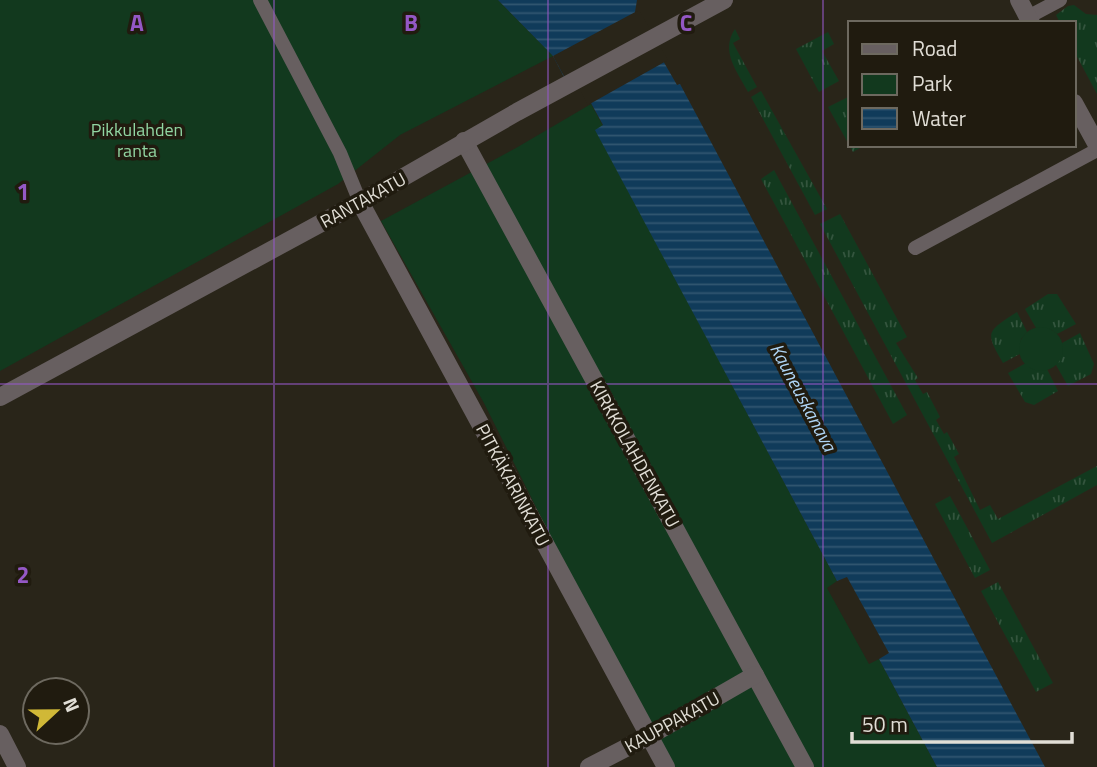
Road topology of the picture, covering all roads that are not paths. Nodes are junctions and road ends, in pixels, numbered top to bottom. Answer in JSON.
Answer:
{"nodes":[{"id":1,"x":260,"y":0,"type":"edge"},
{"id":2,"x":724,"y":0,"type":"edge"},
{"id":3,"x":1019,"y":0,"type":"edge"},
{"id":4,"x":1060,"y":0,"type":"edge"},
{"id":5,"x":1029,"y":20,"type":"edge"},
{"id":6,"x":1076,"y":107,"type":"edge"},
{"id":7,"x":464,"y":141,"type":"junction"},
{"id":8,"x":1097,"y":148,"type":"edge"},
{"id":9,"x":360,"y":202,"type":"junction"},
{"id":10,"x":915,"y":248,"type":"dead end"},
{"id":11,"x":0,"y":397,"type":"edge"},
{"id":12,"x":755,"y":675,"type":"junction"},
{"id":13,"x":0,"y":734,"type":"edge"},
{"id":14,"x":649,"y":736,"type":"junction"},
{"id":15,"x":17,"y":767,"type":"edge"},
{"id":16,"x":589,"y":767,"type":"edge"},
{"id":17,"x":666,"y":767,"type":"edge"},
{"id":18,"x":805,"y":767,"type":"edge"}],
"edges":[{"from":1,"to":9,"type":"lane"},
{"from":2,"to":7,"type":"street","name":"RANTAKATU"},
{"from":3,"to":5,"type":"street"},
{"from":4,"to":5,"type":"lane"},
{"from":6,"to":8,"type":"street"},
{"from":7,"to":9,"type":"street","name":"RANTAKATU"},
{"from":7,"to":12,"type":"street","name":"KIRKKOLAHDENKATU"},
{"from":8,"to":10,"type":"lane"},
{"from":9,"to":11,"type":"street","name":"RANTAKATU"},
{"from":9,"to":14,"type":"street","name":"PITKÄKARINKATU"},
{"from":12,"to":14,"type":"street","name":"KAUPPAKATU"},
{"from":12,"to":18,"type":"street","name":"KIRKKOLAHDENKATU"},
{"from":13,"to":15,"type":"street"},
{"from":14,"to":16,"type":"street","name":"KAUPPAKATU"},
{"from":14,"to":17,"type":"street","name":"PITKÄKARINKATU"}]}
